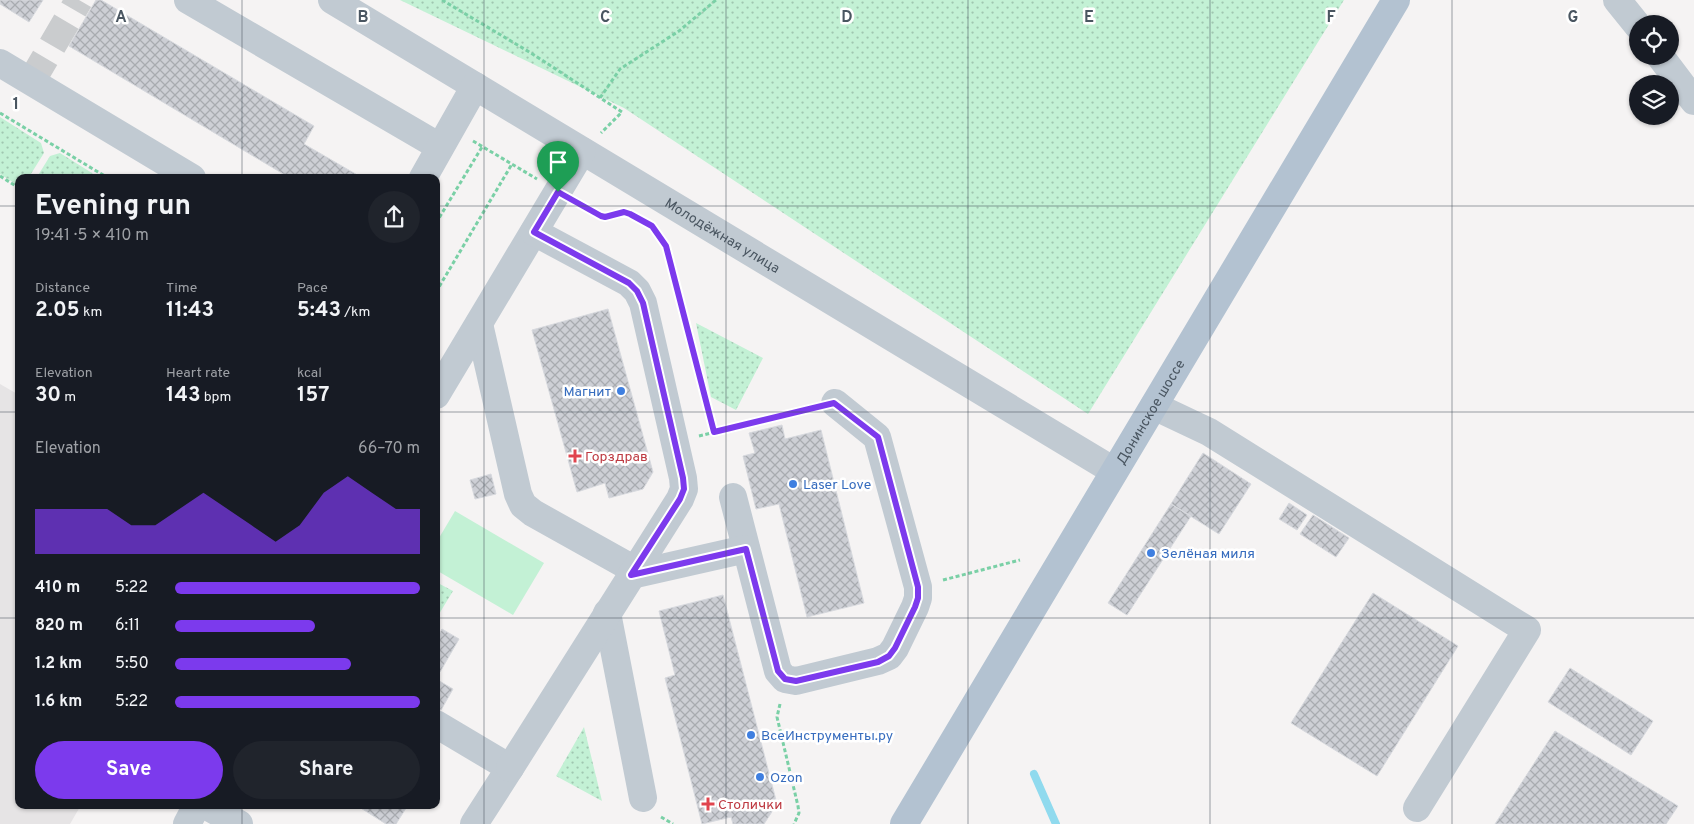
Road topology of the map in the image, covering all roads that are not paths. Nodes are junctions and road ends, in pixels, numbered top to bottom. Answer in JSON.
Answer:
{"nodes":[{"id":1,"x":188,"y":0,"type":"edge"},
{"id":2,"x":332,"y":0,"type":"edge"},
{"id":3,"x":1396,"y":0,"type":"edge"},
{"id":4,"x":1617,"y":0,"type":"edge"},
{"id":5,"x":1629,"y":15,"type":"edge"},
{"id":6,"x":0,"y":63,"type":"edge"},
{"id":7,"x":1667,"y":65,"type":"edge"},
{"id":8,"x":475,"y":86,"type":"junction"},
{"id":9,"x":1694,"y":101,"type":"edge"},
{"id":10,"x":445,"y":138,"type":"junction"},
{"id":11,"x":582,"y":151,"type":"junction"},
{"id":12,"x":185,"y":174,"type":"edge"},
{"id":13,"x":425,"y":174,"type":"edge"},
{"id":14,"x":534,"y":232,"type":"junction"},
{"id":15,"x":479,"y":324,"type":"junction"},
{"id":16,"x":440,"y":388,"type":"edge"},
{"id":17,"x":834,"y":403,"type":"road end"},
{"id":18,"x":1154,"y":406,"type":"junction"},
{"id":19,"x":1114,"y":471,"type":"junction"},
{"id":20,"x":733,"y":497,"type":"dead end"},
{"id":21,"x":746,"y":549,"type":"junction"},
{"id":22,"x":633,"y":573,"type":"junction"},
{"id":23,"x":608,"y":613,"type":"junction"},
{"id":24,"x":440,"y":726,"type":"edge"},
{"id":25,"x":510,"y":768,"type":"junction"},
{"id":26,"x":643,"y":798,"type":"dead end"},
{"id":27,"x":1417,"y":808,"type":"dead end"},
{"id":28,"x":195,"y":809,"type":"edge"},
{"id":29,"x":212,"y":809,"type":"edge"},
{"id":30,"x":186,"y":824,"type":"edge"},
{"id":31,"x":238,"y":824,"type":"edge"},
{"id":32,"x":474,"y":824,"type":"edge"},
{"id":33,"x":904,"y":824,"type":"edge"}],
"edges":[{"from":1,"to":10,"type":"street"},
{"from":2,"to":8,"type":"street","name":"Молодёжная улица"},
{"from":3,"to":18,"type":"main road","name":"Донинское шоссе"},
{"from":4,"to":5,"type":"street"},
{"from":6,"to":12,"type":"street"},
{"from":7,"to":9,"type":"street"},
{"from":8,"to":10,"type":"street"},
{"from":8,"to":11,"type":"street","name":"Молодёжная улица"},
{"from":10,"to":13,"type":"street"},
{"from":11,"to":14,"type":"street"},
{"from":11,"to":19,"type":"street","name":"Молодёжная улица"},
{"from":14,"to":15,"type":"street"},
{"from":14,"to":22,"type":"street"},
{"from":15,"to":16,"type":"street"},
{"from":15,"to":22,"type":"street"},
{"from":17,"to":21,"type":"street"},
{"from":18,"to":19,"type":"main road","name":"Донинское шоссе"},
{"from":18,"to":27,"type":"street"},
{"from":19,"to":33,"type":"main road","name":"Донинское шоссе"},
{"from":20,"to":21,"type":"street"},
{"from":21,"to":22,"type":"street"},
{"from":22,"to":23,"type":"street"},
{"from":23,"to":25,"type":"street"},
{"from":23,"to":26,"type":"street"},
{"from":24,"to":25,"type":"street"},
{"from":25,"to":32,"type":"street"},
{"from":28,"to":30,"type":"street"},
{"from":29,"to":31,"type":"street"}]}
